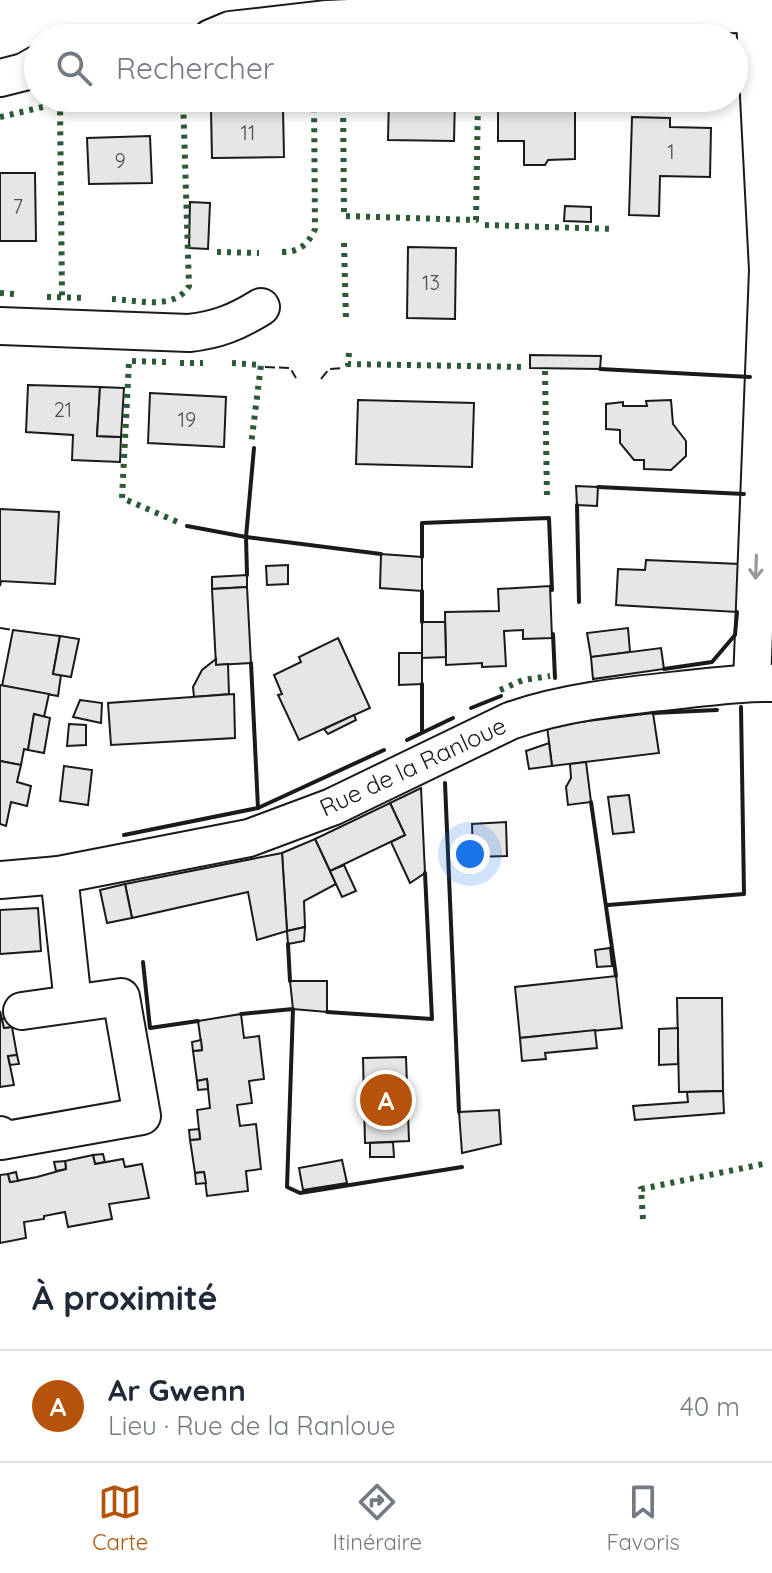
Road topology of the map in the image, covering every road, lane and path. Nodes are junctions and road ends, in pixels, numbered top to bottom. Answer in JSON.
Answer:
{"nodes":[{"id":1,"x":760,"y":9,"type":"edge"},
{"id":2,"x":327,"y":10,"type":"edge"},
{"id":3,"x":259,"y":24,"type":"edge"},
{"id":4,"x":24,"y":72,"type":"edge"},
{"id":5,"x":0,"y":78,"type":"edge"},
{"id":6,"x":261,"y":307,"type":"dead end"},
{"id":7,"x":0,"y":326,"type":"edge"},
{"id":8,"x":762,"y":683,"type":"edge"},
{"id":9,"x":59,"y":875,"type":"junction"},
{"id":10,"x":0,"y":880,"type":"edge"},
{"id":11,"x":73,"y":1003,"type":"junction"},
{"id":12,"x":22,"y":1011,"type":"dead end"},
{"id":13,"x":0,"y":1135,"type":"edge"}],
"edges":[{"from":1,"to":2,"type":"street"},
{"from":1,"to":8,"type":"street","one_way":true},
{"from":2,"to":3,"type":"street"},
{"from":4,"to":5,"type":"street"},
{"from":6,"to":7,"type":"street"},
{"from":8,"to":9,"type":"street","name":"Rue de la Ranloue"},
{"from":9,"to":10,"type":"street","name":"Rue de la Ranloue"},
{"from":9,"to":11,"type":"street"},
{"from":11,"to":12,"type":"street"},
{"from":11,"to":13,"type":"street"}]}
